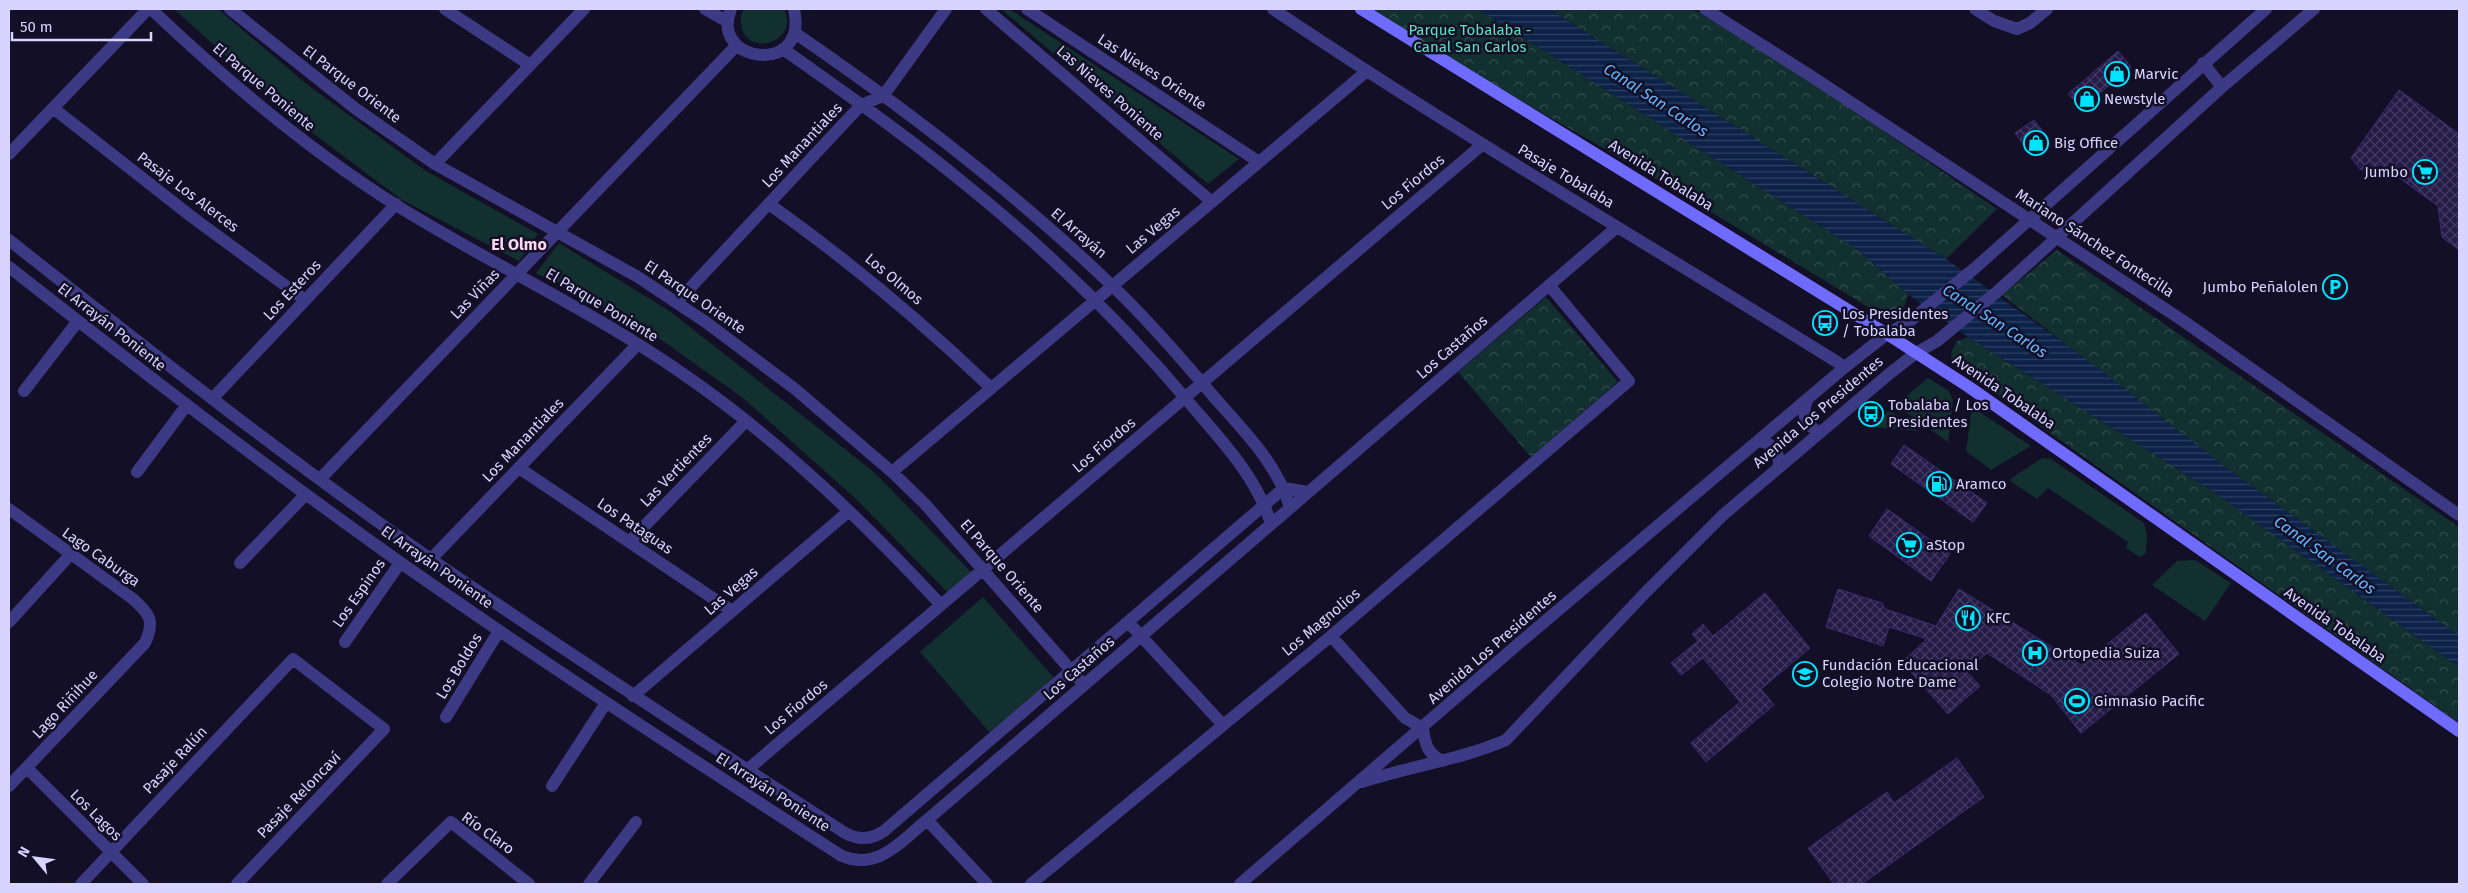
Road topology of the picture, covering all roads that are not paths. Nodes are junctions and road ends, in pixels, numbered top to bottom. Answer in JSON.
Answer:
{"nodes":[{"id":1,"x":149,"y":9,"type":"edge"},
{"id":2,"x":230,"y":9,"type":"edge"},
{"id":3,"x":446,"y":9,"type":"edge"},
{"id":4,"x":584,"y":9,"type":"edge"},
{"id":5,"x":705,"y":9,"type":"edge"},
{"id":6,"x":732,"y":9,"type":"edge"},
{"id":7,"x":794,"y":9,"type":"edge"},
{"id":8,"x":946,"y":9,"type":"edge"},
{"id":9,"x":986,"y":9,"type":"edge"},
{"id":10,"x":1027,"y":9,"type":"edge"},
{"id":11,"x":1273,"y":9,"type":"edge"},
{"id":12,"x":1361,"y":9,"type":"edge"},
{"id":13,"x":1705,"y":9,"type":"edge"},
{"id":14,"x":1975,"y":9,"type":"edge"},
{"id":15,"x":2047,"y":9,"type":"edge"},
{"id":16,"x":2266,"y":9,"type":"edge"},
{"id":17,"x":2314,"y":9,"type":"edge"},
{"id":18,"x":728,"y":22,"type":"junction"},
{"id":19,"x":795,"y":33,"type":"junction"},
{"id":20,"x":737,"y":45,"type":"junction"},
{"id":21,"x":783,"y":49,"type":"junction"},
{"id":22,"x":2203,"y":63,"type":"junction"},
{"id":23,"x":530,"y":65,"type":"junction"},
{"id":24,"x":1367,"y":71,"type":"junction"},
{"id":25,"x":2222,"y":87,"type":"junction"},
{"id":26,"x":883,"y":96,"type":"junction"},
{"id":27,"x":861,"y":105,"type":"junction"},
{"id":28,"x":53,"y":108,"type":"junction"},
{"id":29,"x":1483,"y":144,"type":"junction"},
{"id":30,"x":9,"y":154,"type":"edge"},
{"id":31,"x":1259,"y":162,"type":"junction"},
{"id":32,"x":435,"y":164,"type":"junction"},
{"id":33,"x":1212,"y":202,"type":"junction"},
{"id":34,"x":396,"y":204,"type":"junction"},
{"id":35,"x":769,"y":204,"type":"junction"},
{"id":36,"x":2030,"y":219,"type":"junction"},
{"id":37,"x":1617,"y":227,"type":"junction"},
{"id":38,"x":557,"y":232,"type":"junction"},
{"id":39,"x":2057,"y":238,"type":"junction"},
{"id":40,"x":9,"y":240,"type":"edge"},
{"id":41,"x":9,"y":266,"type":"edge"},
{"id":42,"x":517,"y":274,"type":"junction"},
{"id":43,"x":1549,"y":285,"type":"junction"},
{"id":44,"x":1112,"y":286,"type":"junction"},
{"id":45,"x":305,"y":300,"type":"junction"},
{"id":46,"x":1095,"y":301,"type":"junction"},
{"id":47,"x":677,"y":302,"type":"junction"},
{"id":48,"x":78,"y":321,"type":"junction"},
{"id":49,"x":1887,"y":334,"type":"junction"},
{"id":50,"x":638,"y":344,"type":"junction"},
{"id":51,"x":1916,"y":353,"type":"junction"},
{"id":52,"x":1845,"y":367,"type":"junction"},
{"id":53,"x":1202,"y":383,"type":"junction"},
{"id":54,"x":991,"y":388,"type":"junction"},
{"id":55,"x":24,"y":391,"type":"dead end"},
{"id":56,"x":1185,"y":398,"type":"junction"},
{"id":57,"x":212,"y":399,"type":"junction"},
{"id":58,"x":1807,"y":401,"type":"junction"},
{"id":59,"x":186,"y":406,"type":"junction"},
{"id":60,"x":746,"y":421,"type":"junction"},
{"id":61,"x":1820,"y":432,"type":"junction"},
{"id":62,"x":1758,"y":441,"type":"junction"},
{"id":63,"x":1779,"y":466,"type":"junction"},
{"id":64,"x":519,"y":468,"type":"junction"},
{"id":65,"x":136,"y":472,"type":"dead end"},
{"id":66,"x":892,"y":472,"type":"junction"},
{"id":67,"x":320,"y":479,"type":"junction"},
{"id":68,"x":1284,"y":488,"type":"junction"},
{"id":69,"x":1308,"y":492,"type":"junction"},
{"id":70,"x":306,"y":494,"type":"junction"},
{"id":71,"x":1264,"y":505,"type":"junction"},
{"id":72,"x":1290,"y":508,"type":"junction"},
{"id":73,"x":9,"y":509,"type":"edge"},
{"id":74,"x":850,"y":511,"type":"junction"},
{"id":75,"x":2459,"y":516,"type":"edge"},
{"id":76,"x":1270,"y":524,"type":"junction"},
{"id":77,"x":629,"y":542,"type":"junction"},
{"id":78,"x":70,"y":555,"type":"junction"},
{"id":79,"x":431,"y":559,"type":"junction"},
{"id":80,"x":240,"y":563,"type":"dead end"},
{"id":81,"x":400,"y":563,"type":"junction"},
{"id":82,"x":983,"y":569,"type":"junction"},
{"id":83,"x":941,"y":605,"type":"junction"},
{"id":84,"x":732,"y":611,"type":"junction"},
{"id":85,"x":9,"y":622,"type":"edge"},
{"id":86,"x":1128,"y":622,"type":"junction"},
{"id":87,"x":499,"y":631,"type":"junction"},
{"id":88,"x":1141,"y":636,"type":"junction"},
{"id":89,"x":1331,"y":636,"type":"junction"},
{"id":90,"x":345,"y":642,"type":"dead end"},
{"id":91,"x":145,"y":643,"type":"joint"},
{"id":92,"x":1071,"y":671,"type":"junction"},
{"id":93,"x":1084,"y":685,"type":"junction"},
{"id":94,"x":633,"y":696,"type":"junction"},
{"id":95,"x":606,"y":703,"type":"junction"},
{"id":96,"x":446,"y":718,"type":"dead end"},
{"id":97,"x":1223,"y":724,"type":"junction"},
{"id":98,"x":1423,"y":728,"type":"junction"},
{"id":99,"x":384,"y":729,"type":"joint"},
{"id":100,"x":2459,"y":731,"type":"edge"},
{"id":101,"x":1442,"y":761,"type":"junction"},
{"id":102,"x":27,"y":768,"type":"junction"},
{"id":103,"x":747,"y":770,"type":"junction"},
{"id":104,"x":1355,"y":785,"type":"junction"},
{"id":105,"x":9,"y":786,"type":"edge"},
{"id":106,"x":552,"y":786,"type":"dead end"},
{"id":107,"x":927,"y":820,"type":"junction"},
{"id":108,"x":636,"y":822,"type":"dead end"},
{"id":109,"x":864,"y":838,"type":"joint"},
{"id":110,"x":111,"y":852,"type":"junction"},
{"id":111,"x":867,"y":861,"type":"joint"},
{"id":112,"x":81,"y":884,"type":"edge"},
{"id":113,"x":143,"y":884,"type":"edge"},
{"id":114,"x":237,"y":884,"type":"edge"},
{"id":115,"x":387,"y":884,"type":"edge"},
{"id":116,"x":528,"y":884,"type":"edge"},
{"id":117,"x":589,"y":884,"type":"edge"},
{"id":118,"x":987,"y":884,"type":"edge"},
{"id":119,"x":1031,"y":884,"type":"edge"},
{"id":120,"x":1240,"y":884,"type":"edge"}],
"edges":[{"from":1,"to":28,"type":"street"},
{"from":1,"to":34,"type":"street","name":"El Parque Poniente"},
{"from":2,"to":32,"type":"street","name":"El Parque Oriente"},
{"from":3,"to":23,"type":"street"},
{"from":4,"to":23,"type":"street"},
{"from":5,"to":18,"type":"street"},
{"from":6,"to":18,"type":"street"},
{"from":7,"to":19,"type":"street"},
{"from":8,"to":26,"type":"street"},
{"from":9,"to":33,"type":"street","name":"Las Nieves Poniente"},
{"from":10,"to":31,"type":"street","name":"Las Nieves Oriente"},
{"from":11,"to":24,"type":"street","name":"Pasaje Tobalaba"},
{"from":12,"to":49,"type":"main road","name":"Avenida Tobalaba"},
{"from":13,"to":36,"type":"street","name":"Mariano Sánchez Fontecilla"},
{"from":14,"to":15,"type":"street"},
{"from":16,"to":22,"type":"street","name":"Avenida Los Presidentes"},
{"from":17,"to":25,"type":"street","name":"Avenida Los Presidentes"},
{"from":18,"to":20,"type":"street"},
{"from":19,"to":21,"type":"street"},
{"from":19,"to":26,"type":"street","name":"El Arrayán"},
{"from":20,"to":21,"type":"street"},
{"from":20,"to":38,"type":"street","name":"Las Viñas"},
{"from":21,"to":27,"type":"street"},
{"from":22,"to":25,"type":"street"},
{"from":22,"to":36,"type":"street","name":"Avenida Los Presidentes"},
{"from":23,"to":32,"type":"street"},
{"from":24,"to":29,"type":"street","name":"Pasaje Tobalaba"},
{"from":24,"to":31,"type":"street","name":"Las Vegas"},
{"from":25,"to":39,"type":"street","name":"Avenida Los Presidentes"},
{"from":26,"to":27,"type":"street","name":"Los Manantiales"},
{"from":26,"to":44,"type":"street","name":"El Arrayán"},
{"from":27,"to":35,"type":"street","name":"Los Manantiales"},
{"from":27,"to":46,"type":"street"},
{"from":28,"to":30,"type":"street"},
{"from":28,"to":45,"type":"street","name":"Pasaje Los Alerces"},
{"from":29,"to":37,"type":"street","name":"Pasaje Tobalaba"},
{"from":29,"to":53,"type":"street","name":"Los Fiordos"},
{"from":31,"to":33,"type":"street","name":"Las Vegas"},
{"from":32,"to":38,"type":"street","name":"El Parque Oriente"},
{"from":33,"to":44,"type":"street","name":"Las Vegas"},
{"from":34,"to":42,"type":"street","name":"El Parque Poniente"},
{"from":34,"to":45,"type":"street","name":"Los Esteros"},
{"from":35,"to":47,"type":"street","name":"Los Manantiales"},
{"from":35,"to":54,"type":"street","name":"Los Olmos"},
{"from":36,"to":39,"type":"street","name":"Mariano Sánchez Fontecilla"},
{"from":36,"to":49,"type":"street","name":"Avenida Los Presidentes"},
{"from":37,"to":43,"type":"street","name":"Los Castaños"},
{"from":37,"to":52,"type":"street","name":"Pasaje Tobalaba"},
{"from":38,"to":42,"type":"street","name":"Las Viñas"},
{"from":38,"to":47,"type":"street","name":"El Parque Oriente"},
{"from":39,"to":51,"type":"street","name":"Avenida Los Presidentes"},
{"from":39,"to":75,"type":"street","name":"Mariano Sánchez Fontecilla"},
{"from":40,"to":57,"type":"street","name":"El Arrayán Poniente"},
{"from":41,"to":48,"type":"street","name":"El Arrayán Poniente"},
{"from":42,"to":50,"type":"street","name":"El Parque Poniente"},
{"from":42,"to":67,"type":"street","name":"Las Viñas"},
{"from":43,"to":69,"type":"street","name":"Los Castaños"},
{"from":43,"to":89,"type":"street","name":"Los Magnolios"},
{"from":44,"to":46,"type":"street","name":"Las Vegas"},
{"from":44,"to":53,"type":"street","name":"El Arrayán"},
{"from":45,"to":57,"type":"street","name":"Los Esteros"},
{"from":46,"to":54,"type":"street","name":"Las Vegas"},
{"from":46,"to":56,"type":"street"},
{"from":47,"to":66,"type":"street","name":"El Parque Oriente"},
{"from":48,"to":55,"type":"street"},
{"from":48,"to":59,"type":"street","name":"El Arrayán Poniente"},
{"from":49,"to":51,"type":"main road","name":"Avenida Tobalaba"},
{"from":49,"to":52,"type":"street","name":"Avenida Los Presidentes"},
{"from":50,"to":60,"type":"street","name":"El Parque Poniente"},
{"from":50,"to":64,"type":"street","name":"Los Manantiales"},
{"from":51,"to":61,"type":"street","name":"Avenida Los Presidentes"},
{"from":51,"to":100,"type":"main road","name":"Avenida Tobalaba"},
{"from":52,"to":58,"type":"street","name":"Avenida Los Presidentes"},
{"from":53,"to":56,"type":"street","name":"Los Fiordos"},
{"from":53,"to":68,"type":"street","name":"El Arrayán"},
{"from":54,"to":66,"type":"street","name":"Las Vegas"},
{"from":56,"to":71,"type":"street"},
{"from":56,"to":82,"type":"street","name":"Los Fiordos"},
{"from":57,"to":67,"type":"street","name":"El Arrayán Poniente"},
{"from":58,"to":61,"type":"street"},
{"from":58,"to":62,"type":"street","name":"Avenida Los Presidentes"},
{"from":59,"to":65,"type":"street"},
{"from":59,"to":70,"type":"street","name":"El Arrayán Poniente"},
{"from":60,"to":74,"type":"street","name":"El Parque Poniente"},
{"from":60,"to":77,"type":"street","name":"Las Vertientes"},
{"from":61,"to":63,"type":"street","name":"Avenida Los Presidentes"},
{"from":62,"to":63,"type":"street"},
{"from":62,"to":98,"type":"street","name":"Avenida Los Presidentes"},
{"from":63,"to":101,"type":"street","name":"Avenida Los Presidentes"},
{"from":64,"to":77,"type":"street","name":"Los Pataguas"},
{"from":64,"to":79,"type":"street","name":"Los Manantiales"},
{"from":66,"to":82,"type":"street","name":"El Parque Oriente"},
{"from":67,"to":79,"type":"street","name":"El Arrayán Poniente"},
{"from":68,"to":69,"type":"street"},
{"from":68,"to":71,"type":"street","name":"Los Castaños"},
{"from":68,"to":72,"type":"street","name":"El Arrayán"},
{"from":69,"to":72,"type":"street","name":"Los Castaños"},
{"from":70,"to":80,"type":"street"},
{"from":70,"to":81,"type":"street","name":"El Arrayán Poniente"},
{"from":71,"to":76,"type":"street"},
{"from":71,"to":86,"type":"street","name":"Los Castaños"},
{"from":72,"to":76,"type":"street","name":"Los Castaños"},
{"from":73,"to":78,"type":"street","name":"Lago Caburga"},
{"from":74,"to":83,"type":"street","name":"El Parque Poniente"},
{"from":74,"to":84,"type":"street","name":"Las Vegas"},
{"from":76,"to":88,"type":"street","name":"Los Castaños"},
{"from":77,"to":84,"type":"street","name":"Los Pataguas"},
{"from":78,"to":85,"type":"street"},
{"from":78,"to":91,"type":"street","name":"Lago Caburga"},
{"from":79,"to":94,"type":"street","name":"El Arrayán Poniente"},
{"from":81,"to":87,"type":"street","name":"El Arrayán Poniente"},
{"from":81,"to":90,"type":"street","name":"Los Espinos"},
{"from":82,"to":83,"type":"street","name":"Los Fiordos"},
{"from":82,"to":92,"type":"street","name":"El Parque Oriente"},
{"from":83,"to":103,"type":"street","name":"Los Fiordos"},
{"from":84,"to":94,"type":"street","name":"Las Vegas"},
{"from":86,"to":88,"type":"street"},
{"from":86,"to":92,"type":"street","name":"Los Castaños"},
{"from":87,"to":95,"type":"street","name":"El Arrayán Poniente"},
{"from":87,"to":96,"type":"street","name":"Los Boldos"},
{"from":88,"to":93,"type":"street","name":"Los Castaños"},
{"from":88,"to":97,"type":"street"},
{"from":89,"to":97,"type":"street","name":"Los Magnolios"},
{"from":89,"to":98,"type":"street"},
{"from":91,"to":102,"type":"street","name":"Lago Riñihue"},
{"from":92,"to":93,"type":"street","name":"El Parque Oriente"},
{"from":92,"to":109,"type":"street","name":"Los Castaños"},
{"from":93,"to":107,"type":"street","name":"Los Castaños"},
{"from":94,"to":103,"type":"street","name":"El Arrayán Poniente"},
{"from":95,"to":106,"type":"street"},
{"from":95,"to":111,"type":"street","name":"El Arrayán Poniente"},
{"from":97,"to":119,"type":"street","name":"Los Magnolios"},
{"from":98,"to":101,"type":"street"},
{"from":98,"to":104,"type":"street","name":"Avenida Los Presidentes"},
{"from":99,"to":110,"type":"street","name":"Pasaje Ralún"},
{"from":99,"to":114,"type":"street","name":"Pasaje Reloncaví"},
{"from":101,"to":104,"type":"street","name":"Avenida Los Presidentes"},
{"from":102,"to":105,"type":"street","name":"Lago Riñihue"},
{"from":102,"to":110,"type":"street","name":"Los Lagos"},
{"from":103,"to":109,"type":"street","name":"El Arrayán Poniente"},
{"from":104,"to":120,"type":"street","name":"Avenida Los Presidentes"},
{"from":107,"to":111,"type":"street","name":"Los Castaños"},
{"from":107,"to":118,"type":"street"},
{"from":108,"to":117,"type":"street"},
{"from":110,"to":112,"type":"street","name":"Pasaje Ralún"},
{"from":110,"to":113,"type":"street","name":"Los Lagos"},
{"from":115,"to":116,"type":"street","name":"Río Claro"}]}
